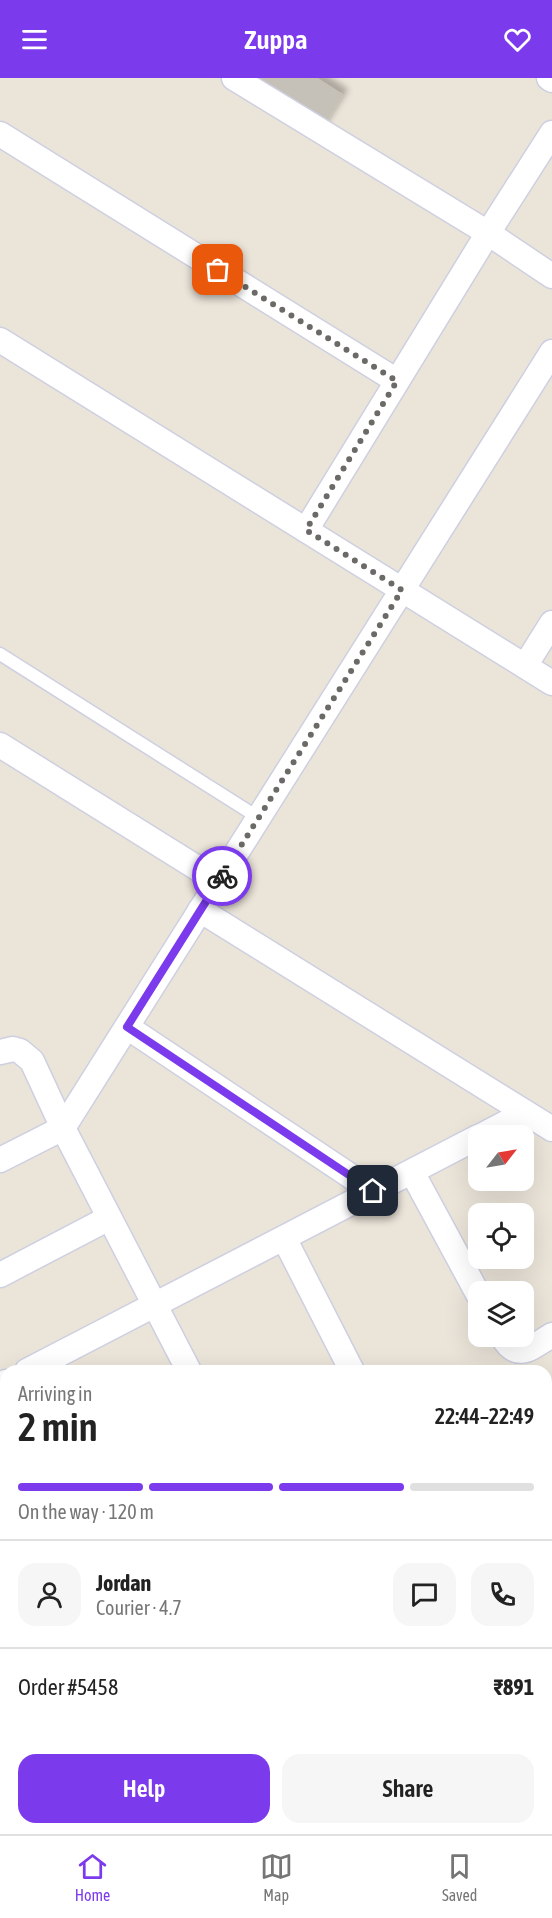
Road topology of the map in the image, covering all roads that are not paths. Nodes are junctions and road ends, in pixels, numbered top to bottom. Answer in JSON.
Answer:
{"nodes":[{"id":1,"x":234,"y":78,"type":"edge"},
{"id":2,"x":552,"y":133,"type":"edge"},
{"id":3,"x":0,"y":134,"type":"edge"},
{"id":4,"x":488,"y":233,"type":"junction"},
{"id":5,"x":552,"y":276,"type":"edge"},
{"id":6,"x":0,"y":340,"type":"edge"},
{"id":7,"x":552,"y":352,"type":"edge"},
{"id":8,"x":397,"y":381,"type":"junction"},
{"id":9,"x":306,"y":530,"type":"junction"},
{"id":10,"x":402,"y":590,"type":"junction"},
{"id":11,"x":552,"y":623,"type":"edge"},
{"id":12,"x":0,"y":654,"type":"edge"},
{"id":13,"x":525,"y":666,"type":"junction"},
{"id":14,"x":552,"y":683,"type":"edge"},
{"id":15,"x":0,"y":745,"type":"edge"},
{"id":16,"x":259,"y":818,"type":"junction"},
{"id":17,"x":218,"y":881,"type":"junction"},
{"id":18,"x":201,"y":910,"type":"junction"},
{"id":19,"x":127,"y":1027,"type":"junction"},
{"id":20,"x":0,"y":1052,"type":"edge"},
{"id":21,"x":525,"y":1113,"type":"junction"},
{"id":22,"x":502,"y":1125,"type":"edge"},
{"id":23,"x":63,"y":1128,"type":"junction"},
{"id":24,"x":552,"y":1129,"type":"edge"},
{"id":25,"x":468,"y":1142,"type":"edge"},
{"id":26,"x":0,"y":1160,"type":"edge"},
{"id":27,"x":412,"y":1172,"type":"junction"},
{"id":28,"x":373,"y":1191,"type":"junction"},
{"id":29,"x":109,"y":1218,"type":"junction"},
{"id":30,"x":284,"y":1238,"type":"junction"},
{"id":31,"x":0,"y":1275,"type":"edge"},
{"id":32,"x":471,"y":1281,"type":"edge"},
{"id":33,"x":154,"y":1305,"type":"junction"},
{"id":34,"x":552,"y":1335,"type":"edge"},
{"id":35,"x":534,"y":1345,"type":"edge"},
{"id":36,"x":508,"y":1347,"type":"edge"},
{"id":37,"x":530,"y":1347,"type":"edge"},
{"id":38,"x":56,"y":1364,"type":"edge"},
{"id":39,"x":186,"y":1365,"type":"edge"},
{"id":40,"x":349,"y":1365,"type":"edge"}],
"edges":[{"from":1,"to":4,"type":"street"},
{"from":2,"to":4,"type":"street"},
{"from":3,"to":8,"type":"street"},
{"from":4,"to":5,"type":"street"},
{"from":4,"to":8,"type":"street"},
{"from":6,"to":9,"type":"street"},
{"from":7,"to":10,"type":"street"},
{"from":8,"to":9,"type":"street"},
{"from":9,"to":10,"type":"street"},
{"from":10,"to":13,"type":"street"},
{"from":10,"to":16,"type":"street"},
{"from":11,"to":13,"type":"street"},
{"from":12,"to":16,"type":"lane"},
{"from":13,"to":14,"type":"street"},
{"from":15,"to":17,"type":"street"},
{"from":16,"to":17,"type":"street"},
{"from":17,"to":18,"type":"street"},
{"from":18,"to":19,"type":"street"},
{"from":18,"to":21,"type":"street"},
{"from":19,"to":23,"type":"street"},
{"from":19,"to":28,"type":"street"},
{"from":20,"to":23,"type":"street"},
{"from":21,"to":22,"type":"street"},
{"from":21,"to":24,"type":"street"},
{"from":23,"to":26,"type":"street"},
{"from":23,"to":29,"type":"street"},
{"from":25,"to":27,"type":"street"},
{"from":27,"to":28,"type":"street"},
{"from":27,"to":32,"type":"street"},
{"from":28,"to":30,"type":"street"},
{"from":29,"to":31,"type":"street"},
{"from":29,"to":33,"type":"street"},
{"from":30,"to":33,"type":"street"},
{"from":30,"to":40,"type":"street"},
{"from":33,"to":38,"type":"street"},
{"from":33,"to":39,"type":"street"},
{"from":34,"to":35,"type":"street"},
{"from":36,"to":37,"type":"street"}]}
